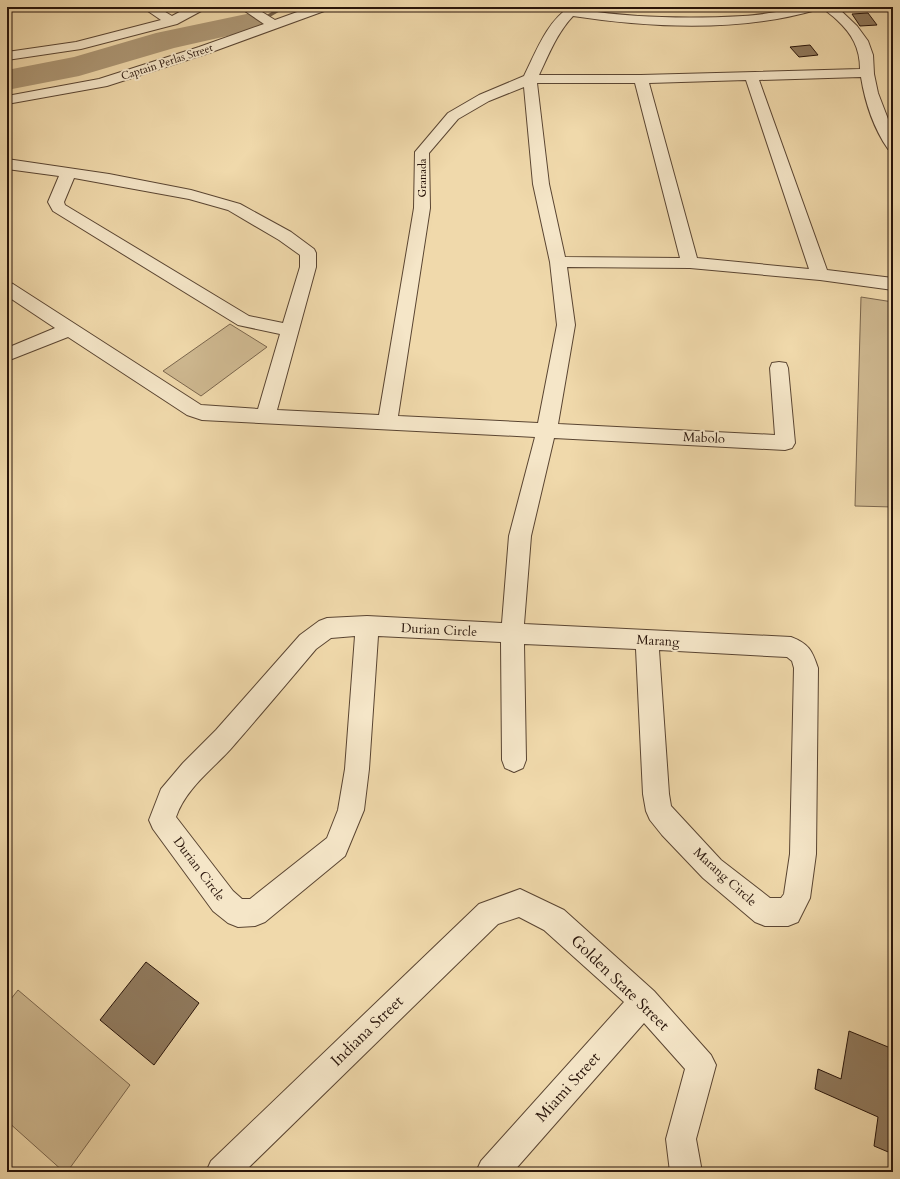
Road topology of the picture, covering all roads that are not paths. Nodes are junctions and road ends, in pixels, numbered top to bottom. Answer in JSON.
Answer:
{"nodes":[{"id":1,"x":148,"y":7,"type":"edge"},
{"id":2,"x":199,"y":7,"type":"edge"},
{"id":3,"x":245,"y":7,"type":"edge"},
{"id":4,"x":323,"y":7,"type":"edge"},
{"id":5,"x":812,"y":7,"type":"edge"},
{"id":6,"x":829,"y":7,"type":"edge"},
{"id":7,"x":573,"y":10,"type":"edge"},
{"id":8,"x":172,"y":20,"type":"junction"},
{"id":9,"x":274,"y":25,"type":"junction"},
{"id":10,"x":7,"y":56,"type":"edge"},
{"id":11,"x":867,"y":73,"type":"junction"},
{"id":12,"x":751,"y":76,"type":"junction"},
{"id":13,"x":530,"y":79,"type":"junction"},
{"id":14,"x":641,"y":79,"type":"junction"},
{"id":15,"x":7,"y":100,"type":"edge"},
{"id":16,"x":893,"y":146,"type":"edge"},
{"id":17,"x":7,"y":164,"type":"edge"},
{"id":18,"x":69,"y":172,"type":"junction"},
{"id":19,"x":558,"y":262,"type":"junction"},
{"id":20,"x":690,"y":264,"type":"junction"},
{"id":21,"x":820,"y":275,"type":"junction"},
{"id":22,"x":893,"y":284,"type":"edge"},
{"id":23,"x":7,"y":288,"type":"edge"},
{"id":24,"x":69,"y":329,"type":"junction"},
{"id":25,"x":289,"y":330,"type":"junction"},
{"id":26,"x":7,"y":355,"type":"edge"},
{"id":27,"x":779,"y":368,"type":"dead end"},
{"id":28,"x":266,"y":416,"type":"junction"},
{"id":29,"x":387,"y":422,"type":"junction"},
{"id":30,"x":547,"y":430,"type":"junction"},
{"id":31,"x":367,"y":626,"type":"junction"},
{"id":32,"x":512,"y":633,"type":"junction"},
{"id":33,"x":647,"y":640,"type":"junction"},
{"id":34,"x":802,"y":655,"type":"joint"},
{"id":35,"x":514,"y":760,"type":"dead end"},
{"id":36,"x":520,"y":903,"type":"joint"},
{"id":37,"x":644,"y":1001,"type":"junction"},
{"id":38,"x":222,"y":1172,"type":"edge"},
{"id":39,"x":492,"y":1172,"type":"edge"},
{"id":40,"x":686,"y":1172,"type":"edge"}],
"edges":[{"from":1,"to":8,"type":"street"},
{"from":2,"to":8,"type":"street"},
{"from":3,"to":9,"type":"street"},
{"from":4,"to":9,"type":"street","name":"Captain Perlas Street"},
{"from":5,"to":7,"type":"street"},
{"from":6,"to":11,"type":"street"},
{"from":7,"to":13,"type":"street"},
{"from":8,"to":10,"type":"street"},
{"from":9,"to":15,"type":"street","name":"Captain Perlas Street"},
{"from":11,"to":12,"type":"street"},
{"from":11,"to":16,"type":"street"},
{"from":12,"to":14,"type":"street"},
{"from":12,"to":21,"type":"street"},
{"from":13,"to":14,"type":"street"},
{"from":13,"to":19,"type":"street"},
{"from":13,"to":29,"type":"street","name":"Granada"},
{"from":14,"to":20,"type":"street"},
{"from":17,"to":18,"type":"street"},
{"from":18,"to":25,"type":"street"},
{"from":18,"to":25,"type":"street"},
{"from":19,"to":20,"type":"street"},
{"from":19,"to":30,"type":"street"},
{"from":20,"to":21,"type":"street"},
{"from":21,"to":22,"type":"street"},
{"from":23,"to":24,"type":"street"},
{"from":24,"to":26,"type":"street"},
{"from":24,"to":28,"type":"street"},
{"from":25,"to":28,"type":"street"},
{"from":27,"to":30,"type":"street","name":"Mabolo"},
{"from":28,"to":29,"type":"street"},
{"from":29,"to":30,"type":"street"},
{"from":30,"to":32,"type":"street"},
{"from":31,"to":31,"type":"street","name":"Durian Circle"},
{"from":31,"to":32,"type":"street","name":"Durian Circle"},
{"from":32,"to":33,"type":"street","name":"Marang"},
{"from":32,"to":35,"type":"street"},
{"from":33,"to":34,"type":"street","name":"Marang"},
{"from":33,"to":34,"type":"street","name":"Marang Circle"},
{"from":36,"to":37,"type":"street","name":"Golden State Street"},
{"from":36,"to":38,"type":"street","name":"Indiana Street"},
{"from":37,"to":39,"type":"street","name":"Miami Street"},
{"from":37,"to":40,"type":"street","name":"Golden State Street"}]}
